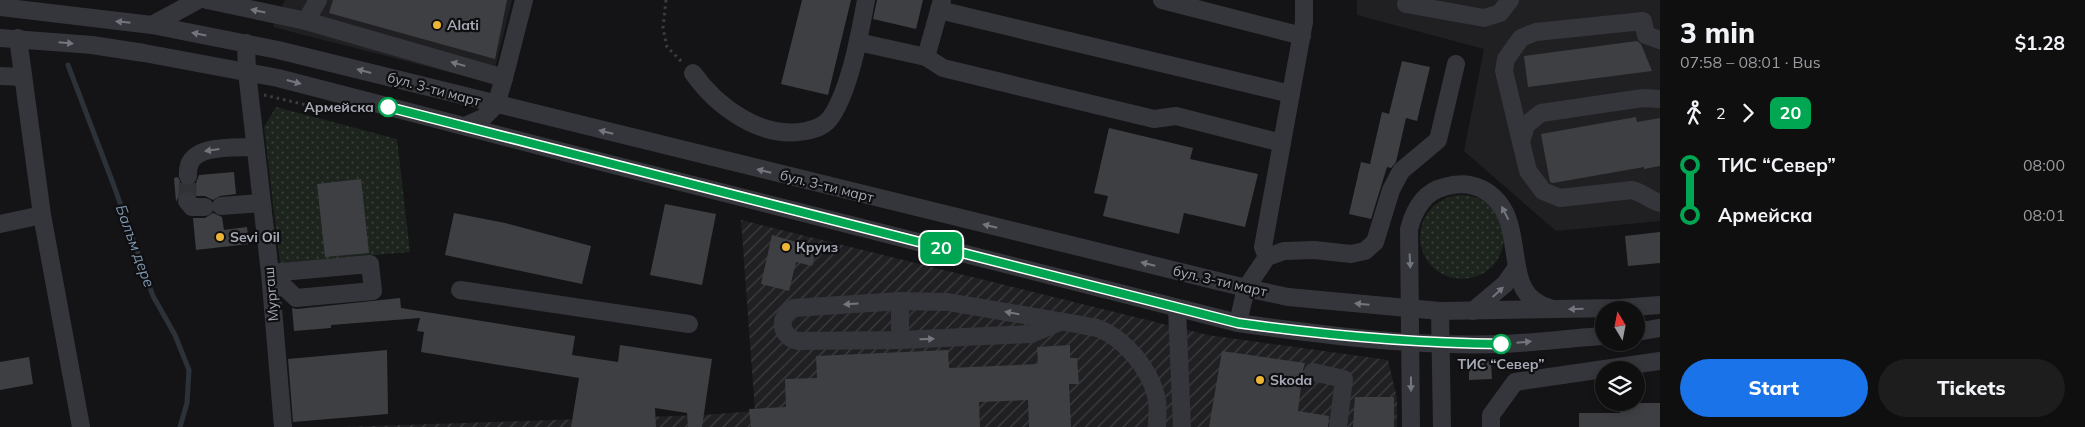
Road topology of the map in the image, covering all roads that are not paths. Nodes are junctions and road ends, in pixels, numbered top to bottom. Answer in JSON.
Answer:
{"nodes":[{"id":1,"x":55,"y":0,"type":"edge"},
{"id":2,"x":198,"y":0,"type":"edge"},
{"id":3,"x":207,"y":0,"type":"edge"},
{"id":4,"x":318,"y":0,"type":"edge"},
{"id":5,"x":524,"y":0,"type":"edge"},
{"id":6,"x":866,"y":0,"type":"edge"},
{"id":7,"x":1162,"y":0,"type":"edge"},
{"id":8,"x":1304,"y":0,"type":"edge"},
{"id":9,"x":1510,"y":0,"type":"edge"},
{"id":10,"x":1406,"y":4,"type":"dead end"},
{"id":11,"x":940,"y":5,"type":"edge"},
{"id":12,"x":0,"y":6,"type":"edge"},
{"id":13,"x":93,"y":19,"type":"junction"},
{"id":14,"x":306,"y":21,"type":"junction"},
{"id":15,"x":152,"y":25,"type":"junction"},
{"id":16,"x":1302,"y":36,"type":"junction"},
{"id":17,"x":0,"y":38,"type":"edge"},
{"id":18,"x":18,"y":38,"type":"junction"},
{"id":19,"x":1660,"y":40,"type":"edge"},
{"id":20,"x":858,"y":42,"type":"junction"},
{"id":21,"x":246,"y":44,"type":"junction"},
{"id":22,"x":926,"y":56,"type":"junction"},
{"id":23,"x":1456,"y":64,"type":"dead end"},
{"id":24,"x":247,"y":72,"type":"junction"},
{"id":25,"x":694,"y":73,"type":"road end"},
{"id":26,"x":0,"y":76,"type":"edge"},
{"id":27,"x":23,"y":77,"type":"junction"},
{"id":28,"x":504,"y":78,"type":"junction"},
{"id":29,"x":1291,"y":94,"type":"junction"},
{"id":30,"x":1660,"y":99,"type":"edge"},
{"id":31,"x":496,"y":105,"type":"junction"},
{"id":32,"x":465,"y":126,"type":"junction"},
{"id":33,"x":1521,"y":142,"type":"junction"},
{"id":34,"x":1282,"y":143,"type":"junction"},
{"id":35,"x":254,"y":146,"type":"junction"},
{"id":36,"x":188,"y":176,"type":"tunnel mouth"},
{"id":37,"x":187,"y":201,"type":"dead end"},
{"id":38,"x":261,"y":203,"type":"junction"},
{"id":39,"x":1660,"y":203,"type":"edge"},
{"id":40,"x":42,"y":215,"type":"junction"},
{"id":41,"x":0,"y":224,"type":"edge"},
{"id":42,"x":1268,"y":257,"type":"junction"},
{"id":43,"x":1516,"y":267,"type":"junction"},
{"id":44,"x":270,"y":273,"type":"junction"},
{"id":45,"x":1246,"y":288,"type":"junction"},
{"id":46,"x":460,"y":290,"type":"dead end"},
{"id":47,"x":900,"y":301,"type":"junction"},
{"id":48,"x":1660,"y":305,"type":"edge"},
{"id":49,"x":1177,"y":308,"type":"junction"},
{"id":50,"x":1411,"y":309,"type":"junction"},
{"id":51,"x":1555,"y":309,"type":"junction"},
{"id":52,"x":1440,"y":311,"type":"junction"},
{"id":53,"x":1473,"y":311,"type":"junction"},
{"id":54,"x":1060,"y":322,"type":"junction"},
{"id":55,"x":1238,"y":323,"type":"junction"},
{"id":56,"x":689,"y":324,"type":"dead end"},
{"id":57,"x":1660,"y":328,"type":"edge"},
{"id":58,"x":1645,"y":330,"type":"edge"},
{"id":59,"x":1595,"y":337,"type":"edge"},
{"id":60,"x":900,"y":340,"type":"junction"},
{"id":61,"x":1410,"y":341,"type":"junction"},
{"id":62,"x":1440,"y":344,"type":"junction"},
{"id":63,"x":1660,"y":361,"type":"edge"},
{"id":64,"x":1313,"y":372,"type":"dead end"},
{"id":65,"x":81,"y":427,"type":"edge"},
{"id":66,"x":283,"y":427,"type":"edge"},
{"id":67,"x":1157,"y":427,"type":"edge"},
{"id":68,"x":1182,"y":427,"type":"edge"},
{"id":69,"x":1338,"y":427,"type":"edge"},
{"id":70,"x":1411,"y":427,"type":"edge"},
{"id":71,"x":1442,"y":427,"type":"edge"},
{"id":72,"x":1491,"y":427,"type":"edge"}],
"edges":[{"from":1,"to":13,"type":"street"},
{"from":2,"to":15,"type":"street"},
{"from":14,"to":3,"type":"street","one_way":true},
{"from":4,"to":14,"type":"street"},
{"from":5,"to":28,"type":"street"},
{"from":6,"to":20,"type":"street"},
{"from":7,"to":16,"type":"street"},
{"from":8,"to":16,"type":"street"},
{"from":9,"to":10,"type":"street"},
{"from":11,"to":22,"type":"street"},
{"from":11,"to":29,"type":"street"},
{"from":12,"to":13,"type":"street","name":"бул. 3-ти март"},
{"from":15,"to":13,"type":"street","name":"бул. 3-ти март","one_way":true},
{"from":28,"to":14,"type":"street","one_way":true},
{"from":21,"to":15,"type":"street","name":"бул. 3-ти март","one_way":true},
{"from":16,"to":29,"type":"street"},
{"from":17,"to":18,"type":"street","name":"бул. 3-ти март"},
{"from":18,"to":24,"type":"street","name":"бул. 3-ти март","one_way":true},
{"from":18,"to":27,"type":"street"},
{"from":19,"to":33,"type":"street"},
{"from":20,"to":22,"type":"street"},
{"from":20,"to":25,"type":"street"},
{"from":21,"to":24,"type":"street","name":"Мургаш"},
{"from":31,"to":21,"type":"street","name":"бул. 3-ти март","one_way":true},
{"from":22,"to":34,"type":"street"},
{"from":23,"to":42,"type":"street"},
{"from":24,"to":32,"type":"street","name":"бул. 3-ти март","one_way":true},
{"from":24,"to":35,"type":"street","name":"Мургаш"},
{"from":26,"to":27,"type":"street"},
{"from":27,"to":40,"type":"street"},
{"from":28,"to":31,"type":"street"},
{"from":29,"to":34,"type":"street"},
{"from":30,"to":33,"type":"street"},
{"from":31,"to":32,"type":"street"},
{"from":45,"to":31,"type":"street","name":"бул. 3-ти март","one_way":true},
{"from":32,"to":49,"type":"street","name":"бул. 3-ти март"},
{"from":33,"to":39,"type":"street"},
{"from":34,"to":42,"type":"street"},
{"from":35,"to":36,"type":"street","one_way":true},
{"from":35,"to":38,"type":"street","name":"Мургаш"},
{"from":37,"to":38,"type":"street"},
{"from":38,"to":44,"type":"street","name":"Мургаш"},
{"from":40,"to":41,"type":"street"},
{"from":40,"to":65,"type":"street"},
{"from":42,"to":45,"type":"street"},
{"from":43,"to":50,"type":"street","one_way":true},
{"from":43,"to":51,"type":"street"},
{"from":53,"to":43,"type":"street","one_way":true},
{"from":44,"to":44,"type":"street"},
{"from":44,"to":66,"type":"street","name":"Мургаш"},
{"from":50,"to":45,"type":"street","name":"бул. 3-ти март","one_way":true},
{"from":45,"to":55,"type":"street"},
{"from":46,"to":56,"type":"street"},
{"from":54,"to":47,"type":"street","one_way":true},
{"from":47,"to":60,"type":"street"},
{"from":47,"to":60,"type":"street","one_way":true},
{"from":48,"to":51,"type":"street","name":"бул. 3-ти март","one_way":true},
{"from":49,"to":55,"type":"street","name":"бул. 3-ти март"},
{"from":49,"to":68,"type":"street"},
{"from":50,"to":52,"type":"street","name":"бул. 3-ти март"},
{"from":50,"to":61,"type":"street"},
{"from":51,"to":53,"type":"street","name":"бул. 3-ти март"},
{"from":52,"to":53,"type":"street","name":"бул. 3-ти март"},
{"from":52,"to":62,"type":"street"},
{"from":60,"to":54,"type":"street","one_way":true},
{"from":54,"to":67,"type":"street"},
{"from":55,"to":61,"type":"street","name":"бул. 3-ти март"},
{"from":57,"to":58,"type":"street"},
{"from":62,"to":59,"type":"street","name":"бул. 3-ти март","one_way":true},
{"from":61,"to":62,"type":"street","name":"бул. 3-ти март"},
{"from":61,"to":70,"type":"street","one_way":true},
{"from":62,"to":71,"type":"street"},
{"from":63,"to":72,"type":"street"},
{"from":64,"to":69,"type":"street"}]}
